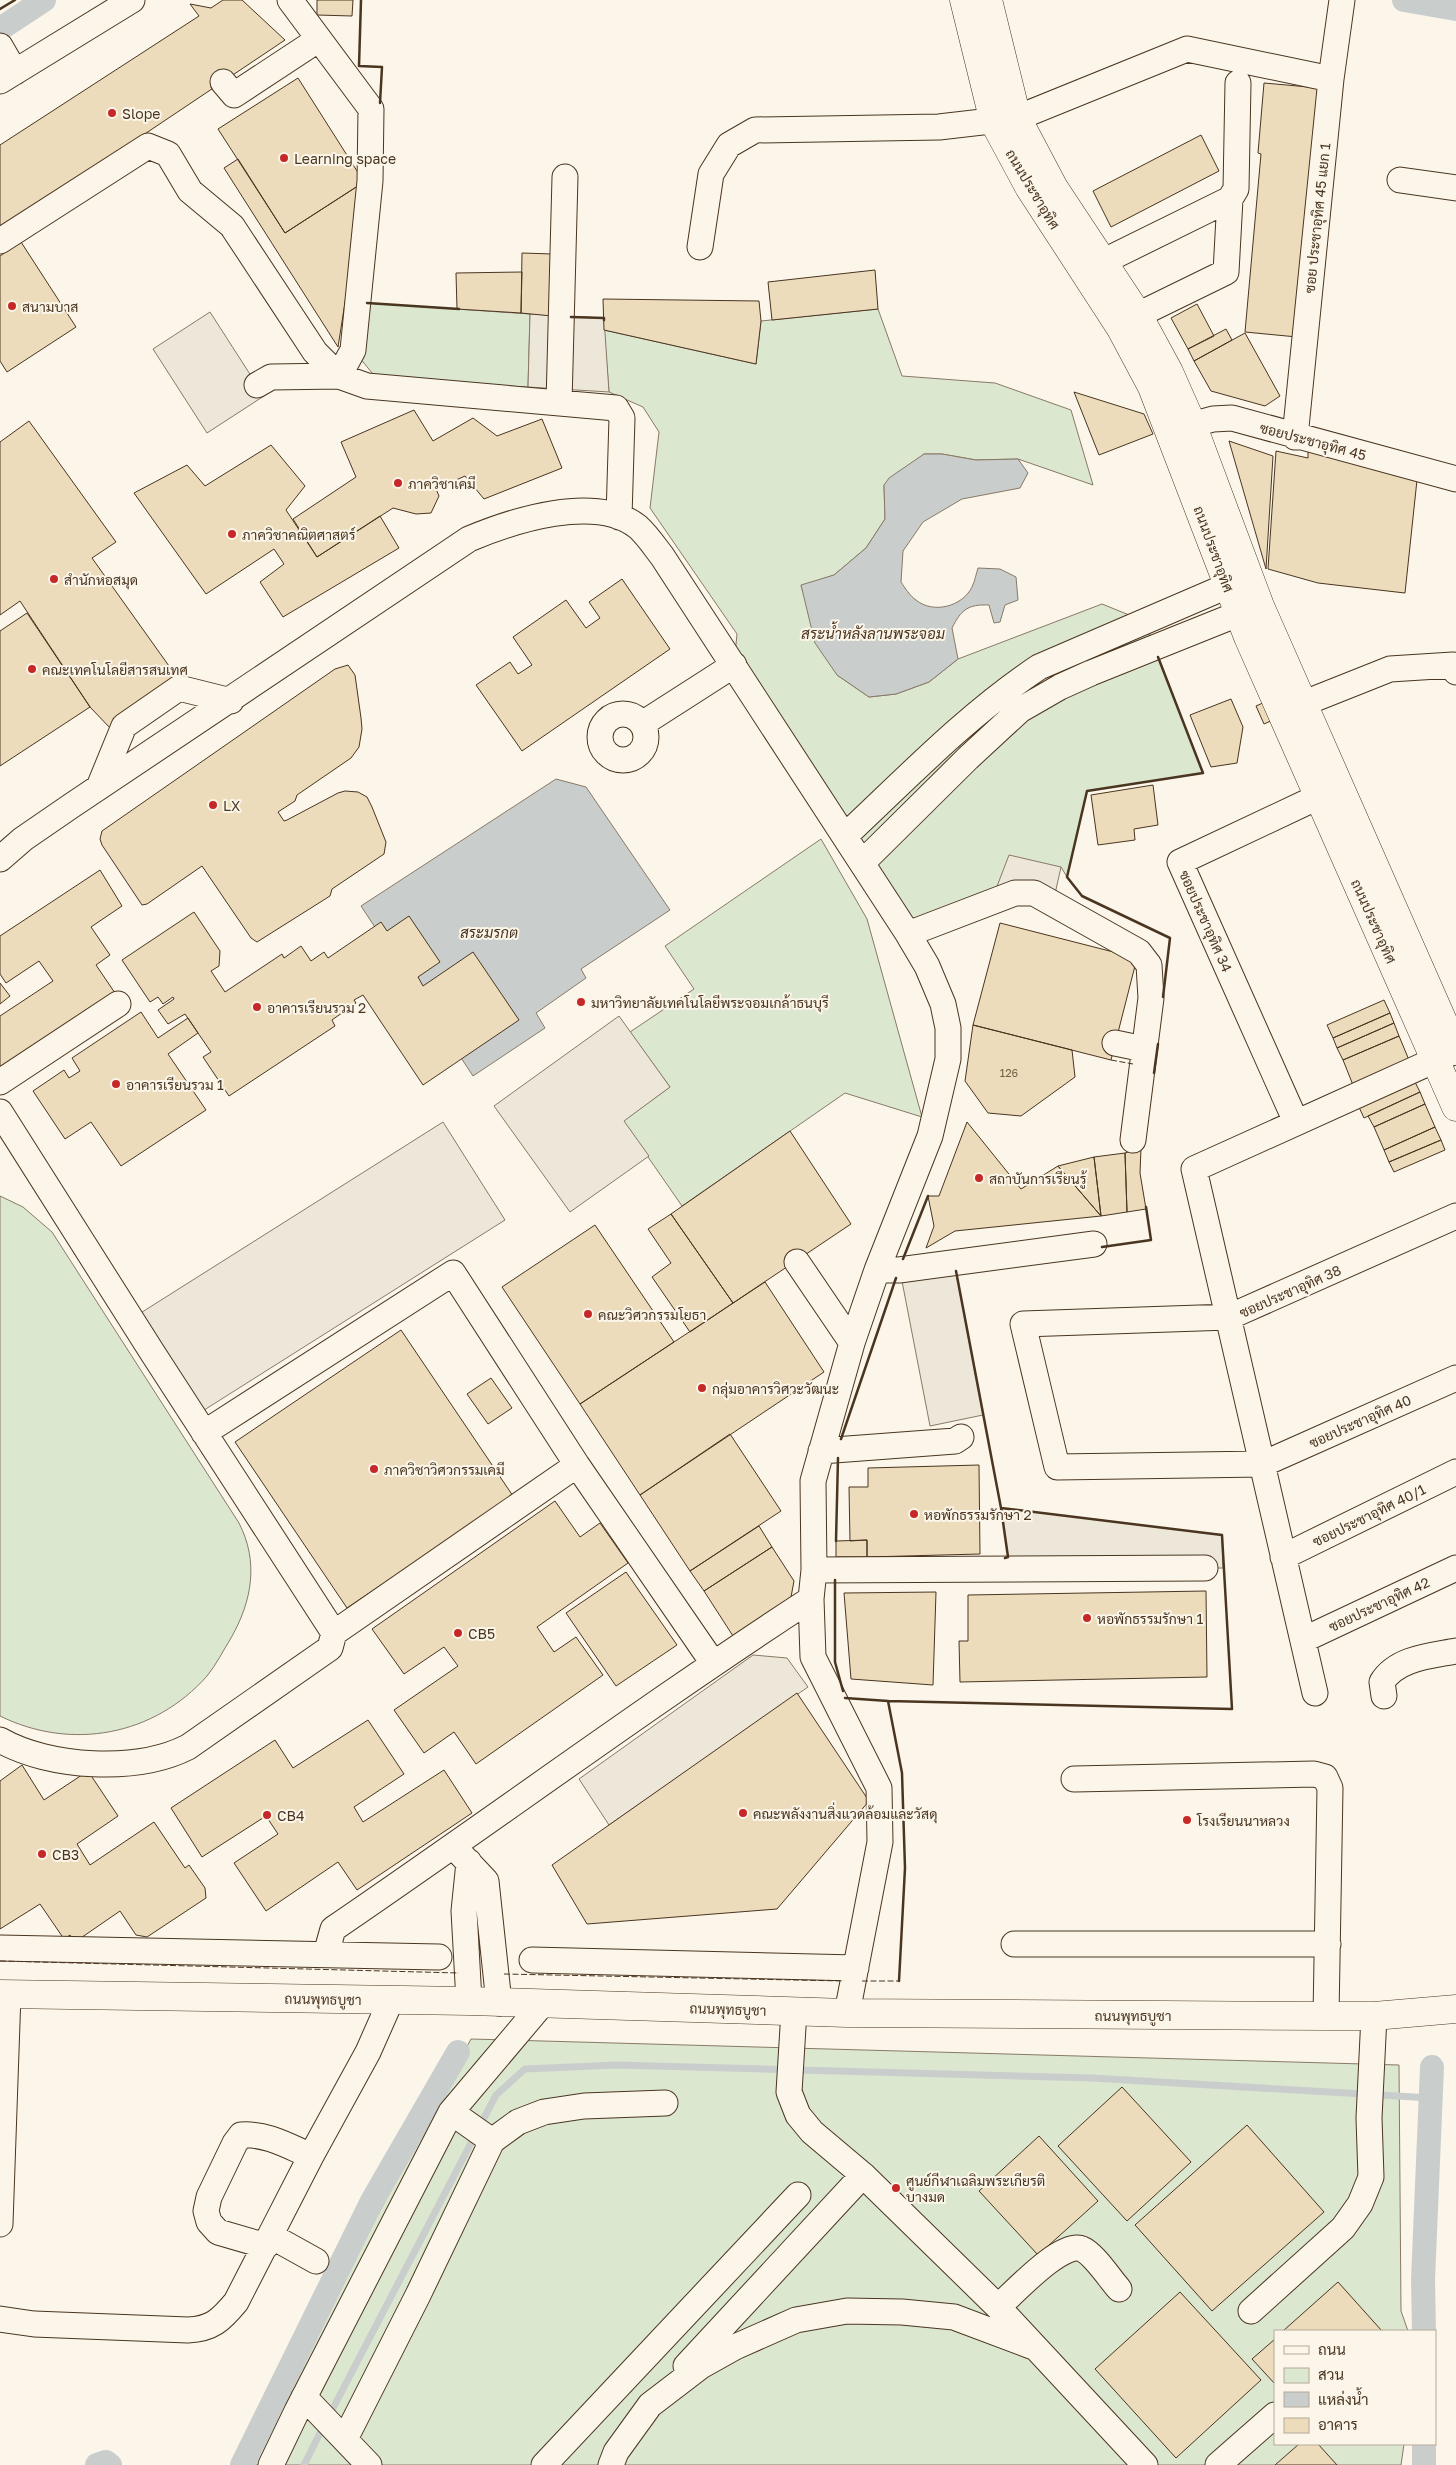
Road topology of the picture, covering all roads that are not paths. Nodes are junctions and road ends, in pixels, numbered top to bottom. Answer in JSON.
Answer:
{"nodes":[{"id":1,"x":132,"y":0,"type":"edge"},
{"id":2,"x":290,"y":0,"type":"edge"},
{"id":3,"x":964,"y":0,"type":"edge"},
{"id":4,"x":988,"y":0,"type":"edge"},
{"id":5,"x":1342,"y":0,"type":"edge"},
{"id":6,"x":319,"y":39,"type":"junction"},
{"id":7,"x":0,"y":46,"type":"edge"},
{"id":8,"x":8,"y":76,"type":"edge"},
{"id":9,"x":1331,"y":79,"type":"junction"},
{"id":10,"x":224,"y":82,"type":"dead end"},
{"id":11,"x":1238,"y":83,"type":"dead end"},
{"id":12,"x":1006,"y":120,"type":"junction"},
{"id":13,"x":565,"y":177,"type":"dead end"},
{"id":14,"x":1400,"y":180,"type":"dead end"},
{"id":15,"x":1456,"y":188,"type":"edge"},
{"id":16,"x":1230,"y":199,"type":"junction"},
{"id":17,"x":0,"y":241,"type":"edge"},
{"id":18,"x":700,"y":247,"type":"dead end"},
{"id":19,"x":1094,"y":267,"type":"junction"},
{"id":20,"x":1129,"y":321,"type":"junction"},
{"id":21,"x":340,"y":376,"type":"junction"},
{"id":22,"x":257,"y":385,"type":"dead end"},
{"id":23,"x":559,"y":403,"type":"junction"},
{"id":24,"x":1181,"y":428,"type":"junction"},
{"id":25,"x":1296,"y":437,"type":"junction"},
{"id":26,"x":1456,"y":479,"type":"edge"},
{"id":27,"x":619,"y":517,"type":"junction"},
{"id":28,"x":1238,"y":582,"type":"junction"},
{"id":29,"x":1250,"y":609,"type":"junction"},
{"id":30,"x":734,"y":665,"type":"junction"},
{"id":31,"x":1455,"y":667,"type":"edge"},
{"id":32,"x":230,"y":701,"type":"junction"},
{"id":33,"x":1302,"y":704,"type":"junction"},
{"id":34,"x":642,"y":724,"type":"dead end"},
{"id":35,"x":99,"y":787,"type":"junction"},
{"id":36,"x":1320,"y":796,"type":"junction"},
{"id":37,"x":845,"y":836,"type":"junction"},
{"id":38,"x":0,"y":859,"type":"edge"},
{"id":39,"x":863,"y":862,"type":"junction"},
{"id":40,"x":908,"y":934,"type":"junction"},
{"id":41,"x":118,"y":1004,"type":"dead end"},
{"id":42,"x":1115,"y":1043,"type":"dead end"},
{"id":43,"x":1144,"y":1049,"type":"junction"},
{"id":44,"x":1446,"y":1055,"type":"edge"},
{"id":45,"x":0,"y":1082,"type":"edge"},
{"id":46,"x":1456,"y":1106,"type":"edge"},
{"id":47,"x":0,"y":1112,"type":"edge"},
{"id":48,"x":1296,"y":1122,"type":"junction"},
{"id":49,"x":1133,"y":1140,"type":"dead end"},
{"id":50,"x":1456,"y":1216,"type":"edge"},
{"id":51,"x":1094,"y":1244,"type":"dead end"},
{"id":52,"x":796,"y":1262,"type":"dead end"},
{"id":53,"x":877,"y":1270,"type":"junction"},
{"id":54,"x":1230,"y":1317,"type":"junction"},
{"id":55,"x":852,"y":1343,"type":"junction"},
{"id":56,"x":1456,"y":1378,"type":"edge"},
{"id":57,"x":204,"y":1433,"type":"junction"},
{"id":58,"x":961,"y":1437,"type":"dead end"},
{"id":59,"x":821,"y":1450,"type":"junction"},
{"id":60,"x":1263,"y":1464,"type":"junction"},
{"id":61,"x":577,"y":1465,"type":"junction"},
{"id":62,"x":1456,"y":1472,"type":"edge"},
{"id":63,"x":1283,"y":1557,"type":"junction"},
{"id":64,"x":1205,"y":1568,"type":"dead end"},
{"id":65,"x":1456,"y":1568,"type":"edge"},
{"id":66,"x":814,"y":1570,"type":"junction"},
{"id":67,"x":811,"y":1599,"type":"junction"},
{"id":68,"x":334,"y":1633,"type":"junction"},
{"id":69,"x":1303,"y":1640,"type":"junction"},
{"id":70,"x":1456,"y":1651,"type":"edge"},
{"id":71,"x":713,"y":1663,"type":"junction"},
{"id":72,"x":1315,"y":1693,"type":"dead end"},
{"id":73,"x":1384,"y":1696,"type":"dead end"},
{"id":74,"x":0,"y":1740,"type":"edge"},
{"id":75,"x":1074,"y":1779,"type":"dead end"},
{"id":76,"x":461,"y":1854,"type":"junction"},
{"id":77,"x":1014,"y":1944,"type":"dead end"},
{"id":78,"x":1328,"y":1944,"type":"junction"},
{"id":79,"x":0,"y":1948,"type":"edge"},
{"id":80,"x":326,"y":1954,"type":"junction"},
{"id":81,"x":439,"y":1957,"type":"dead end"},
{"id":82,"x":532,"y":1960,"type":"dead end"},
{"id":83,"x":856,"y":1968,"type":"junction"},
{"id":84,"x":4,"y":1994,"type":"edge"},
{"id":85,"x":391,"y":2000,"type":"junction"},
{"id":86,"x":469,"y":2001,"type":"junction"},
{"id":87,"x":499,"y":2003,"type":"junction"},
{"id":88,"x":543,"y":2003,"type":"junction"},
{"id":89,"x":1456,"y":2009,"type":"edge"},
{"id":90,"x":794,"y":2011,"type":"junction"},
{"id":91,"x":847,"y":2013,"type":"junction"},
{"id":92,"x":1326,"y":2016,"type":"junction"},
{"id":93,"x":1374,"y":2016,"type":"junction"},
{"id":94,"x":665,"y":2103,"type":"dead end"},
{"id":95,"x":473,"y":2127,"type":"junction"},
{"id":96,"x":311,"y":2156,"type":"junction"},
{"id":97,"x":0,"y":2173,"type":"edge"},
{"id":98,"x":864,"y":2175,"type":"junction"},
{"id":99,"x":798,"y":2195,"type":"dead end"},
{"id":100,"x":0,"y":2224,"type":"edge"},
{"id":101,"x":269,"y":2241,"type":"junction"},
{"id":102,"x":316,"y":2261,"type":"dead end"},
{"id":103,"x":1119,"y":2290,"type":"dead end"},
{"id":104,"x":998,"y":2307,"type":"junction"},
{"id":105,"x":1251,"y":2311,"type":"dead end"},
{"id":106,"x":0,"y":2319,"type":"edge"},
{"id":107,"x":1035,"y":2348,"type":"junction"},
{"id":108,"x":650,"y":2404,"type":"junction"},
{"id":109,"x":1274,"y":2416,"type":"edge"},
{"id":110,"x":326,"y":2419,"type":"junction"},
{"id":111,"x":271,"y":2465,"type":"edge"},
{"id":112,"x":369,"y":2465,"type":"edge"},
{"id":113,"x":544,"y":2465,"type":"edge"},
{"id":114,"x":595,"y":2465,"type":"edge"},
{"id":115,"x":611,"y":2465,"type":"edge"},
{"id":116,"x":1144,"y":2465,"type":"edge"},
{"id":117,"x":1218,"y":2465,"type":"edge"}],
"edges":[{"from":1,"to":8,"type":"street"},
{"from":2,"to":6,"type":"street"},
{"from":3,"to":12,"type":"main road","name":"ถนนประชาอุทิศ"},
{"from":4,"to":12,"type":"main road","name":"ถนนประชาอุทิศ"},
{"from":5,"to":9,"type":"street","name":"ซอย ประชาอุทิศ 45 แยก 1"},
{"from":6,"to":10,"type":"street"},
{"from":6,"to":21,"type":"street"},
{"from":7,"to":8,"type":"street"},
{"from":9,"to":12,"type":"street"},
{"from":9,"to":25,"type":"street","name":"ซอย ประชาอุทิศ 45 แยก 1"},
{"from":11,"to":16,"type":"street"},
{"from":12,"to":18,"type":"street"},
{"from":12,"to":19,"type":"main road","name":"ถนนประชาอุทิศ"},
{"from":13,"to":23,"type":"street"},
{"from":14,"to":15,"type":"street"},
{"from":16,"to":19,"type":"street"},
{"from":16,"to":20,"type":"street"},
{"from":17,"to":21,"type":"street"},
{"from":19,"to":20,"type":"main road","name":"ถนนประชาอุทิศ"},
{"from":20,"to":24,"type":"main road","name":"ถนนประชาอุทิศ"},
{"from":21,"to":22,"type":"street"},
{"from":21,"to":23,"type":"street"},
{"from":23,"to":27,"type":"street"},
{"from":24,"to":25,"type":"street","name":"ซอยประชาอุทิศ 45"},
{"from":24,"to":28,"type":"main road","name":"ถนนประชาอุทิศ"},
{"from":25,"to":26,"type":"street","name":"ซอยประชาอุทิศ 45"},
{"from":27,"to":30,"type":"street"},
{"from":27,"to":32,"type":"street"},
{"from":28,"to":29,"type":"main road","name":"ถนนประชาอุทิศ"},
{"from":28,"to":37,"type":"street"},
{"from":29,"to":33,"type":"main road","name":"ถนนประชาอุทิศ"},
{"from":29,"to":36,"type":"main road","name":"ถนนประชาอุทิศ"},
{"from":29,"to":39,"type":"street"},
{"from":30,"to":34,"type":"street"},
{"from":30,"to":37,"type":"street"},
{"from":31,"to":33,"type":"street"},
{"from":32,"to":35,"type":"street"},
{"from":32,"to":35,"type":"street"},
{"from":33,"to":44,"type":"main road","name":"ถนนประชาอุทิศ"},
{"from":35,"to":38,"type":"street"},
{"from":36,"to":44,"type":"main road","name":"ถนนประชาอุทิศ"},
{"from":36,"to":48,"type":"street","name":"ซอยประชาอุทิศ 34"},
{"from":37,"to":39,"type":"street"},
{"from":39,"to":40,"type":"street"},
{"from":40,"to":43,"type":"street"},
{"from":40,"to":53,"type":"street"},
{"from":41,"to":45,"type":"street"},
{"from":42,"to":43,"type":"street"},
{"from":43,"to":49,"type":"street"},
{"from":44,"to":46,"type":"main road","name":"ถนนประชาอุทิศ"},
{"from":44,"to":48,"type":"street"},
{"from":47,"to":57,"type":"street"},
{"from":48,"to":54,"type":"street"},
{"from":50,"to":54,"type":"street","name":"ซอยประชาอุทิศ 38"},
{"from":51,"to":53,"type":"street"},
{"from":52,"to":55,"type":"street"},
{"from":53,"to":55,"type":"street"},
{"from":54,"to":60,"type":"street"},
{"from":54,"to":60,"type":"street","name":"ซอยประชาอุทิศ 38"},
{"from":55,"to":59,"type":"street"},
{"from":56,"to":60,"type":"street","name":"ซอยประชาอุทิศ 40"},
{"from":57,"to":61,"type":"street"},
{"from":57,"to":68,"type":"street"},
{"from":58,"to":59,"type":"street"},
{"from":59,"to":66,"type":"street"},
{"from":60,"to":63,"type":"street"},
{"from":61,"to":68,"type":"street"},
{"from":61,"to":71,"type":"street"},
{"from":62,"to":63,"type":"street","name":"ซอยประชาอุทิศ 40/1"},
{"from":63,"to":69,"type":"street"},
{"from":64,"to":66,"type":"street"},
{"from":65,"to":69,"type":"street","name":"ซอยประชาอุทิศ 42"},
{"from":66,"to":67,"type":"street"},
{"from":67,"to":71,"type":"street"},
{"from":67,"to":83,"type":"street"},
{"from":68,"to":74,"type":"street"},
{"from":69,"to":72,"type":"street"},
{"from":70,"to":73,"type":"street"},
{"from":71,"to":76,"type":"street"},
{"from":75,"to":78,"type":"street"},
{"from":76,"to":80,"type":"street"},
{"from":76,"to":86,"type":"street"},
{"from":76,"to":87,"type":"street"},
{"from":77,"to":78,"type":"street"},
{"from":78,"to":92,"type":"street"},
{"from":79,"to":80,"type":"street"},
{"from":80,"to":81,"type":"street"},
{"from":82,"to":83,"type":"street"},
{"from":83,"to":91,"type":"street"},
{"from":84,"to":85,"type":"main road","name":"ถนนพุทธบูชา"},
{"from":84,"to":97,"type":"street"},
{"from":85,"to":86,"type":"main road","name":"ถนนพุทธบูชา"},
{"from":85,"to":96,"type":"street"},
{"from":86,"to":87,"type":"main road","name":"ถนนพุทธบูชา"},
{"from":87,"to":88,"type":"main road","name":"ถนนพุทธบูชา"},
{"from":88,"to":90,"type":"main road","name":"ถนนพุทธบูชา"},
{"from":88,"to":95,"type":"street"},
{"from":89,"to":93,"type":"main road","name":"ถนนพุทธบูชา"},
{"from":90,"to":91,"type":"main road","name":"ถนนพุทธบูชา"},
{"from":90,"to":98,"type":"street"},
{"from":91,"to":92,"type":"main road","name":"ถนนพุทธบูชา"},
{"from":92,"to":93,"type":"main road","name":"ถนนพุทธบูชา"},
{"from":93,"to":105,"type":"street"},
{"from":94,"to":95,"type":"street"},
{"from":95,"to":110,"type":"street"},
{"from":95,"to":110,"type":"street"},
{"from":96,"to":101,"type":"street"},
{"from":96,"to":101,"type":"street"},
{"from":97,"to":100,"type":"street"},
{"from":98,"to":104,"type":"street"},
{"from":98,"to":108,"type":"street"},
{"from":99,"to":113,"type":"street"},
{"from":101,"to":102,"type":"street"},
{"from":101,"to":106,"type":"street"},
{"from":103,"to":104,"type":"street"},
{"from":104,"to":107,"type":"street"},
{"from":107,"to":108,"type":"street"},
{"from":107,"to":116,"type":"street"},
{"from":108,"to":114,"type":"street"},
{"from":108,"to":115,"type":"street"},
{"from":109,"to":117,"type":"street"},
{"from":110,"to":111,"type":"street"},
{"from":110,"to":112,"type":"street"}]}
